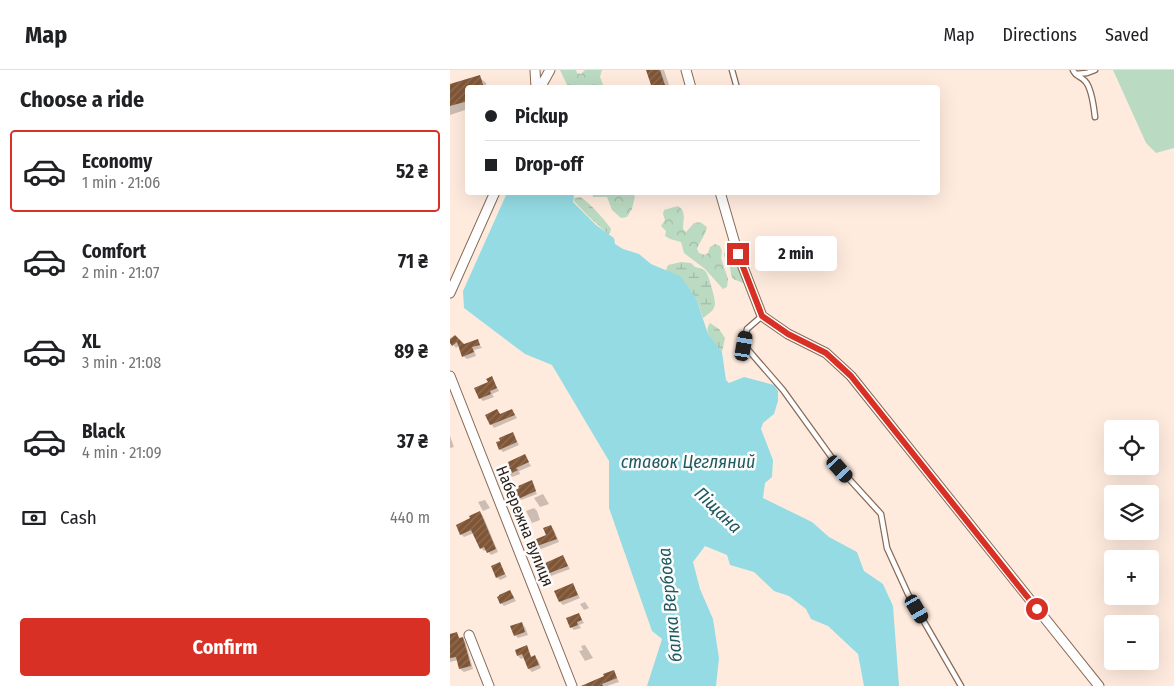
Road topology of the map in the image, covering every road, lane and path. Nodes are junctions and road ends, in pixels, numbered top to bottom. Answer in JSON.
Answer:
{"nodes":[{"id":1,"x":535,"y":70,"type":"edge"},
{"id":2,"x":550,"y":70,"type":"edge"},
{"id":3,"x":686,"y":70,"type":"edge"},
{"id":4,"x":732,"y":70,"type":"edge"},
{"id":5,"x":1095,"y":70,"type":"edge"},
{"id":6,"x":1074,"y":72,"type":"edge"},
{"id":7,"x":538,"y":85,"type":"edge"},
{"id":8,"x":540,"y":85,"type":"edge"},
{"id":9,"x":690,"y":85,"type":"edge"},
{"id":10,"x":736,"y":85,"type":"edge"},
{"id":11,"x":1095,"y":117,"type":"dead end"},
{"id":12,"x":494,"y":195,"type":"edge"},
{"id":13,"x":721,"y":195,"type":"edge"},
{"id":14,"x":450,"y":293,"type":"edge"},
{"id":15,"x":762,"y":316,"type":"junction"},
{"id":16,"x":450,"y":376,"type":"edge"},
{"id":17,"x":469,"y":635,"type":"dead end"},
{"id":18,"x":489,"y":686,"type":"edge"},
{"id":19,"x":572,"y":686,"type":"edge"},
{"id":20,"x":961,"y":686,"type":"edge"},
{"id":21,"x":1099,"y":686,"type":"edge"}],
"edges":[{"from":1,"to":7,"type":"street"},
{"from":2,"to":8,"type":"street"},
{"from":3,"to":9,"type":"street"},
{"from":4,"to":10,"type":"lane"},
{"from":5,"to":6,"type":"lane"},
{"from":6,"to":11,"type":"lane"},
{"from":12,"to":14,"type":"street"},
{"from":13,"to":15,"type":"street"},
{"from":15,"to":20,"type":"lane"},
{"from":15,"to":21,"type":"street"},
{"from":16,"to":19,"type":"street","name":"Набережна вулиця"},
{"from":17,"to":18,"type":"street"}]}
